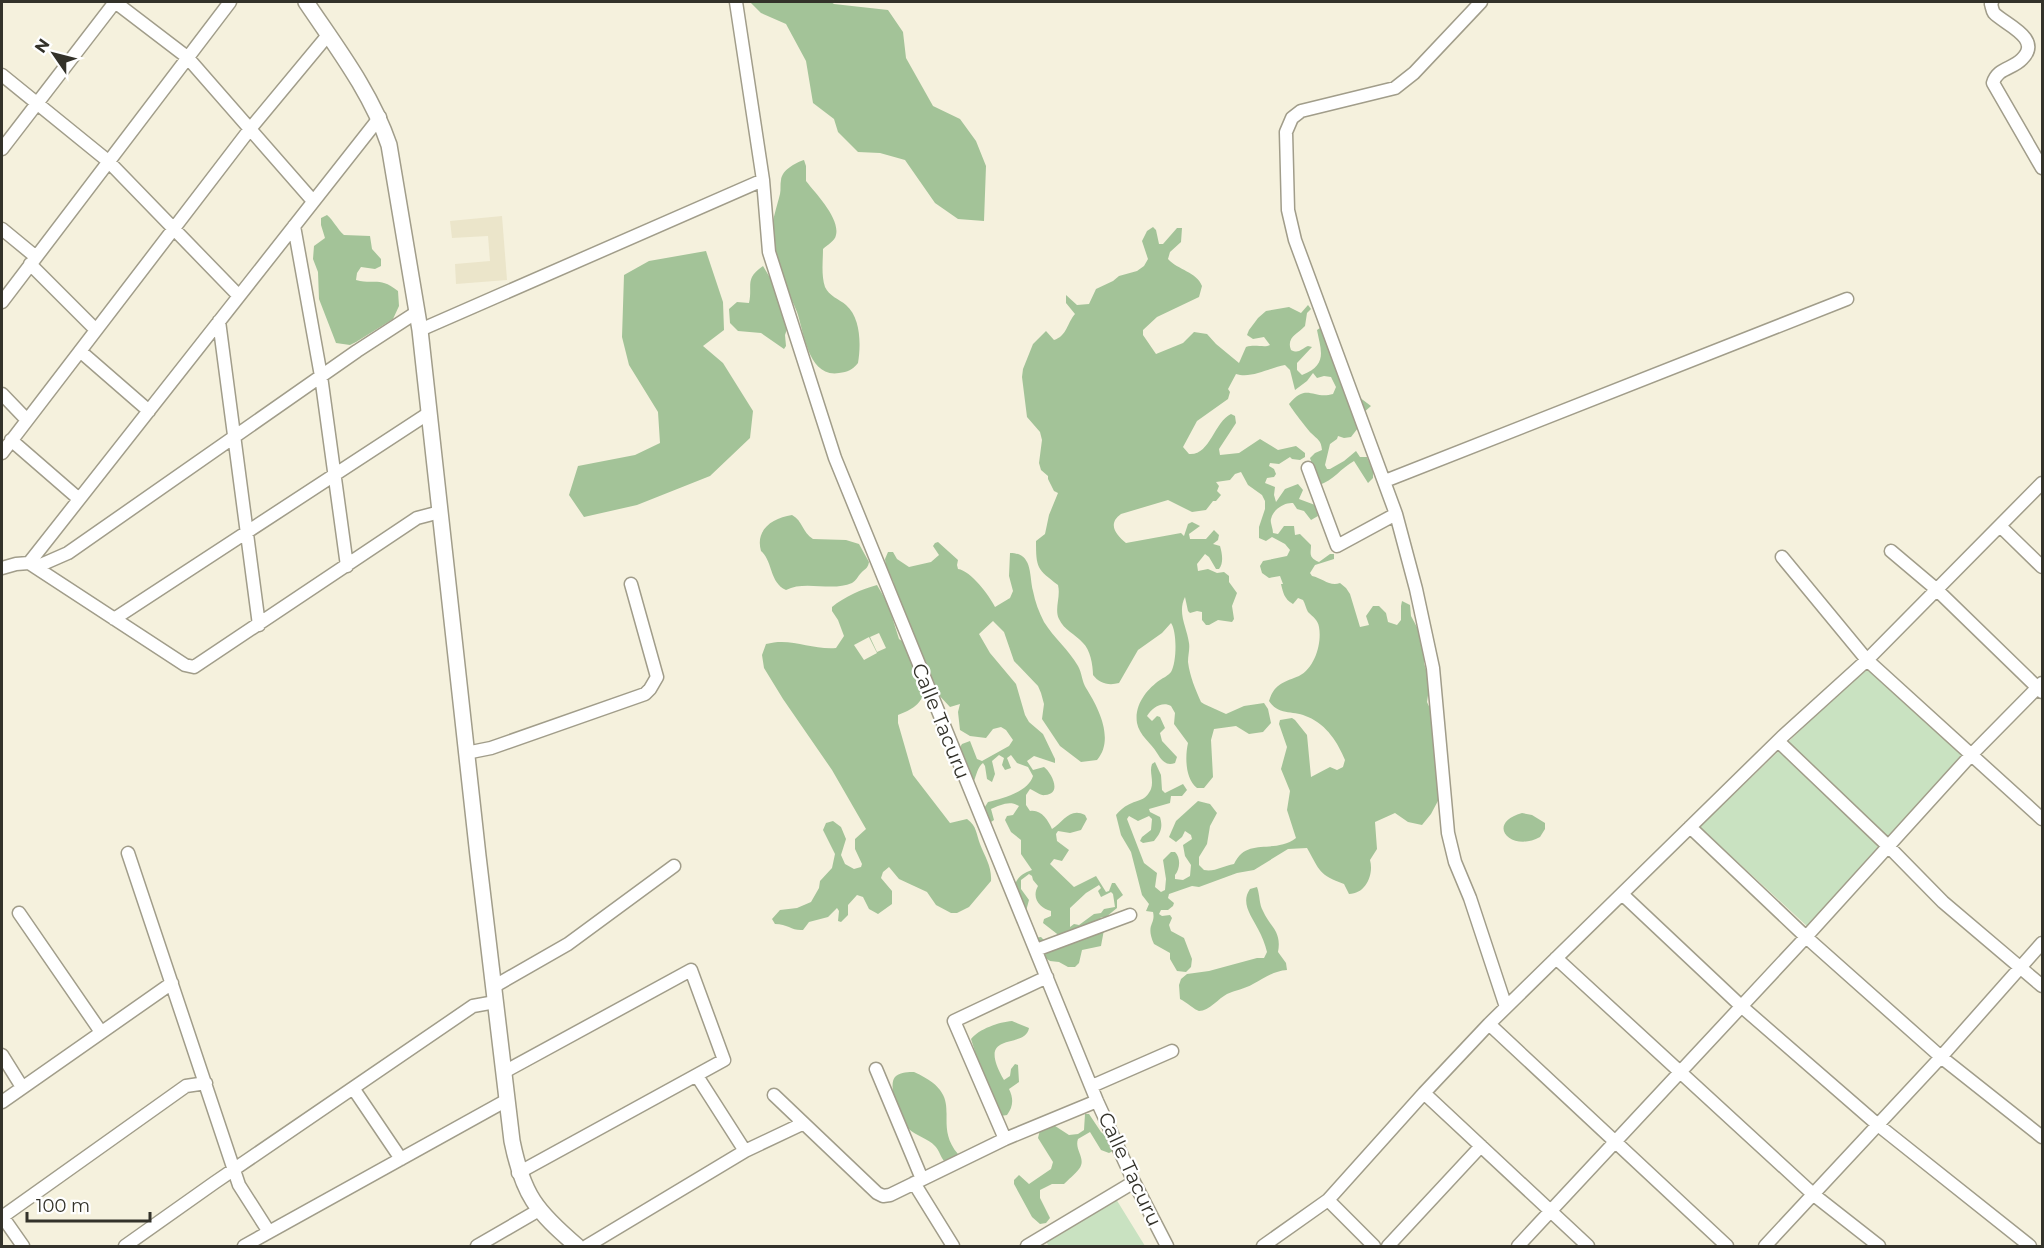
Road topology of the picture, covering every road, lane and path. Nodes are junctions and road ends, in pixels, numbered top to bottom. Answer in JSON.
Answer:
{"nodes":[{"id":1,"x":115,"y":2,"type":"edge"},
{"id":2,"x":230,"y":2,"type":"edge"},
{"id":3,"x":306,"y":2,"type":"edge"},
{"id":4,"x":736,"y":2,"type":"edge"},
{"id":5,"x":1480,"y":2,"type":"edge"},
{"id":6,"x":1988,"y":2,"type":"edge"},
{"id":7,"x":328,"y":35,"type":"junction"},
{"id":8,"x":187,"y":57,"type":"junction"},
{"id":9,"x":2,"y":75,"type":"edge"},
{"id":10,"x":36,"y":103,"type":"junction"},
{"id":11,"x":380,"y":117,"type":"junction"},
{"id":12,"x":250,"y":129,"type":"junction"},
{"id":13,"x":2,"y":149,"type":"edge"},
{"id":14,"x":108,"y":161,"type":"junction"},
{"id":15,"x":2043,"y":168,"type":"edge"},
{"id":16,"x":763,"y":180,"type":"junction"},
{"id":17,"x":313,"y":201,"type":"junction"},
{"id":18,"x":294,"y":226,"type":"junction"},
{"id":19,"x":174,"y":228,"type":"junction"},
{"id":20,"x":2,"y":230,"type":"edge"},
{"id":21,"x":33,"y":260,"type":"junction"},
{"id":22,"x":239,"y":296,"type":"junction"},
{"id":23,"x":1847,"y":299,"type":"dead end"},
{"id":24,"x":2,"y":302,"type":"edge"},
{"id":25,"x":417,"y":312,"type":"junction"},
{"id":26,"x":219,"y":321,"type":"junction"},
{"id":27,"x":96,"y":330,"type":"junction"},
{"id":28,"x":420,"y":330,"type":"junction"},
{"id":29,"x":80,"y":351,"type":"junction"},
{"id":30,"x":321,"y":376,"type":"junction"},
{"id":31,"x":2,"y":394,"type":"edge"},
{"id":32,"x":149,"y":411,"type":"junction"},
{"id":33,"x":429,"y":413,"type":"junction"},
{"id":34,"x":27,"y":420,"type":"junction"},
{"id":35,"x":234,"y":437,"type":"junction"},
{"id":36,"x":11,"y":440,"type":"junction"},
{"id":37,"x":2,"y":453,"type":"edge"},
{"id":38,"x":1308,"y":468,"type":"dead end"},
{"id":39,"x":334,"y":475,"type":"junction"},
{"id":40,"x":1385,"y":481,"type":"junction"},
{"id":41,"x":2043,"y":483,"type":"edge"},
{"id":42,"x":79,"y":499,"type":"junction"},
{"id":43,"x":440,"y":512,"type":"junction"},
{"id":44,"x":1396,"y":514,"type":"junction"},
{"id":45,"x":2000,"y":525,"type":"junction"},
{"id":46,"x":247,"y":532,"type":"junction"},
{"id":47,"x":1891,"y":550,"type":"dead end"},
{"id":48,"x":1782,"y":557,"type":"dead end"},
{"id":49,"x":2,"y":559,"type":"edge"},
{"id":50,"x":16,"y":564,"type":"junction"},
{"id":51,"x":32,"y":565,"type":"junction"},
{"id":52,"x":347,"y":566,"type":"junction"},
{"id":53,"x":2043,"y":567,"type":"edge"},
{"id":54,"x":2,"y":568,"type":"edge"},
{"id":55,"x":631,"y":584,"type":"dead end"},
{"id":56,"x":1936,"y":590,"type":"junction"},
{"id":57,"x":114,"y":619,"type":"junction"},
{"id":58,"x":259,"y":625,"type":"junction"},
{"id":59,"x":1866,"y":660,"type":"junction"},
{"id":60,"x":2041,"y":688,"type":"edge"},
{"id":61,"x":1778,"y":741,"type":"junction"},
{"id":62,"x":466,"y":753,"type":"junction"},
{"id":63,"x":1971,"y":755,"type":"junction"},
{"id":64,"x":2043,"y":819,"type":"edge"},
{"id":65,"x":1690,"y":827,"type":"junction"},
{"id":66,"x":1888,"y":846,"type":"junction"},
{"id":67,"x":128,"y":853,"type":"dead end"},
{"id":68,"x":674,"y":866,"type":"dead end"},
{"id":69,"x":1622,"y":894,"type":"junction"},
{"id":70,"x":19,"y":913,"type":"dead end"},
{"id":71,"x":1130,"y":915,"type":"dead end"},
{"id":72,"x":1806,"y":937,"type":"junction"},
{"id":73,"x":2043,"y":943,"type":"edge"},
{"id":74,"x":1036,"y":950,"type":"junction"},
{"id":75,"x":1556,"y":958,"type":"junction"},
{"id":76,"x":2020,"y":969,"type":"junction"},
{"id":77,"x":1047,"y":977,"type":"junction"},
{"id":78,"x":172,"y":983,"type":"junction"},
{"id":79,"x":2043,"y":986,"type":"edge"},
{"id":80,"x":494,"y":994,"type":"junction"},
{"id":81,"x":1741,"y":1006,"type":"junction"},
{"id":82,"x":1506,"y":1007,"type":"junction"},
{"id":83,"x":1489,"y":1024,"type":"junction"},
{"id":84,"x":101,"y":1032,"type":"junction"},
{"id":85,"x":1172,"y":1051,"type":"dead end"},
{"id":86,"x":2,"y":1055,"type":"edge"},
{"id":87,"x":1941,"y":1057,"type":"junction"},
{"id":88,"x":876,"y":1069,"type":"dead end"},
{"id":89,"x":504,"y":1072,"type":"junction"},
{"id":90,"x":1678,"y":1072,"type":"junction"},
{"id":91,"x":697,"y":1076,"type":"junction"},
{"id":92,"x":206,"y":1083,"type":"junction"},
{"id":93,"x":1092,"y":1086,"type":"junction"},
{"id":94,"x":22,"y":1087,"type":"junction"},
{"id":95,"x":353,"y":1088,"type":"junction"},
{"id":96,"x":1424,"y":1093,"type":"junction"},
{"id":97,"x":774,"y":1095,"type":"dead end"},
{"id":98,"x":507,"y":1100,"type":"junction"},
{"id":99,"x":1097,"y":1101,"type":"junction"},
{"id":100,"x":2,"y":1102,"type":"edge"},
{"id":101,"x":802,"y":1124,"type":"junction"},
{"id":102,"x":1878,"y":1125,"type":"junction"},
{"id":103,"x":2043,"y":1137,"type":"edge"},
{"id":104,"x":1005,"y":1139,"type":"junction"},
{"id":105,"x":1614,"y":1142,"type":"junction"},
{"id":106,"x":1481,"y":1146,"type":"junction"},
{"id":107,"x":745,"y":1151,"type":"junction"},
{"id":108,"x":401,"y":1159,"type":"junction"},
{"id":109,"x":234,"y":1169,"type":"junction"},
{"id":110,"x":518,"y":1173,"type":"junction"},
{"id":111,"x":918,"y":1181,"type":"junction"},
{"id":112,"x":1134,"y":1182,"type":"junction"},
{"id":113,"x":1814,"y":1195,"type":"junction"},
{"id":114,"x":1328,"y":1200,"type":"junction"},
{"id":115,"x":539,"y":1210,"type":"junction"},
{"id":116,"x":1551,"y":1210,"type":"junction"},
{"id":117,"x":2,"y":1216,"type":"edge"},
{"id":118,"x":270,"y":1232,"type":"junction"},
{"id":119,"x":23,"y":1246,"type":"edge"},
{"id":120,"x":125,"y":1246,"type":"edge"},
{"id":121,"x":244,"y":1246,"type":"edge"},
{"id":122,"x":477,"y":1246,"type":"edge"},
{"id":123,"x":577,"y":1246,"type":"edge"},
{"id":124,"x":587,"y":1246,"type":"edge"},
{"id":125,"x":953,"y":1246,"type":"edge"},
{"id":126,"x":1028,"y":1246,"type":"edge"},
{"id":127,"x":1167,"y":1246,"type":"edge"},
{"id":128,"x":1263,"y":1246,"type":"edge"},
{"id":129,"x":1374,"y":1246,"type":"edge"},
{"id":130,"x":1388,"y":1246,"type":"edge"},
{"id":131,"x":1518,"y":1246,"type":"edge"},
{"id":132,"x":1588,"y":1246,"type":"edge"},
{"id":133,"x":1727,"y":1246,"type":"edge"},
{"id":134,"x":1765,"y":1246,"type":"edge"},
{"id":135,"x":1879,"y":1246,"type":"edge"},
{"id":136,"x":2031,"y":1246,"type":"edge"}],
"edges":[{"from":1,"to":8,"type":"street"},
{"from":1,"to":10,"type":"street"},
{"from":2,"to":8,"type":"street"},
{"from":3,"to":7,"type":"main road"},
{"from":4,"to":16,"type":"street","name":"Calle Tacuru"},
{"from":5,"to":40,"type":"street"},
{"from":6,"to":15,"type":"street"},
{"from":7,"to":11,"type":"main road"},
{"from":7,"to":12,"type":"street"},
{"from":8,"to":12,"type":"street"},
{"from":8,"to":14,"type":"street"},
{"from":9,"to":10,"type":"street"},
{"from":10,"to":13,"type":"street"},
{"from":10,"to":14,"type":"street"},
{"from":11,"to":17,"type":"street"},
{"from":11,"to":25,"type":"main road"},
{"from":12,"to":17,"type":"street"},
{"from":12,"to":19,"type":"street"},
{"from":14,"to":19,"type":"street"},
{"from":14,"to":21,"type":"street"},
{"from":16,"to":28,"type":"street"},
{"from":16,"to":74,"type":"street","name":"Calle Tacuru"},
{"from":17,"to":18,"type":"street"},
{"from":18,"to":22,"type":"street"},
{"from":18,"to":30,"type":"street"},
{"from":19,"to":22,"type":"street"},
{"from":19,"to":27,"type":"street"},
{"from":20,"to":21,"type":"street"},
{"from":21,"to":24,"type":"street"},
{"from":21,"to":27,"type":"street"},
{"from":22,"to":26,"type":"street"},
{"from":23,"to":40,"type":"street"},
{"from":25,"to":28,"type":"main road"},
{"from":25,"to":30,"type":"street"},
{"from":26,"to":32,"type":"street"},
{"from":26,"to":35,"type":"street"},
{"from":27,"to":29,"type":"street"},
{"from":28,"to":33,"type":"main road"},
{"from":29,"to":32,"type":"street"},
{"from":29,"to":34,"type":"street"},
{"from":30,"to":35,"type":"street"},
{"from":30,"to":39,"type":"street"},
{"from":31,"to":34,"type":"street"},
{"from":32,"to":42,"type":"street"},
{"from":33,"to":39,"type":"street"},
{"from":33,"to":43,"type":"main road"},
{"from":34,"to":36,"type":"street"},
{"from":35,"to":46,"type":"street"},
{"from":35,"to":51,"type":"street"},
{"from":36,"to":37,"type":"street"},
{"from":36,"to":42,"type":"street"},
{"from":38,"to":44,"type":"street"},
{"from":39,"to":46,"type":"street"},
{"from":39,"to":52,"type":"street"},
{"from":40,"to":44,"type":"street"},
{"from":41,"to":45,"type":"street"},
{"from":42,"to":51,"type":"street"},
{"from":43,"to":52,"type":"street"},
{"from":43,"to":62,"type":"main road"},
{"from":44,"to":82,"type":"street"},
{"from":45,"to":53,"type":"street"},
{"from":45,"to":56,"type":"street"},
{"from":46,"to":57,"type":"street"},
{"from":46,"to":58,"type":"street"},
{"from":47,"to":56,"type":"street"},
{"from":48,"to":59,"type":"street"},
{"from":49,"to":50,"type":"street"},
{"from":50,"to":51,"type":"street"},
{"from":50,"to":54,"type":"street"},
{"from":51,"to":57,"type":"street"},
{"from":52,"to":58,"type":"street"},
{"from":55,"to":62,"type":"street"},
{"from":56,"to":59,"type":"street"},
{"from":56,"to":60,"type":"street"},
{"from":57,"to":58,"type":"street"},
{"from":59,"to":61,"type":"street"},
{"from":59,"to":63,"type":"street"},
{"from":60,"to":63,"type":"street"},
{"from":61,"to":65,"type":"street"},
{"from":61,"to":66,"type":"street"},
{"from":62,"to":80,"type":"main road"},
{"from":63,"to":64,"type":"street"},
{"from":63,"to":66,"type":"street"},
{"from":65,"to":69,"type":"street"},
{"from":65,"to":72,"type":"street"},
{"from":66,"to":72,"type":"street"},
{"from":66,"to":76,"type":"street"},
{"from":67,"to":78,"type":"street"},
{"from":68,"to":80,"type":"street"},
{"from":69,"to":75,"type":"street"},
{"from":69,"to":81,"type":"street"},
{"from":70,"to":84,"type":"street"},
{"from":71,"to":74,"type":"street"},
{"from":72,"to":81,"type":"street"},
{"from":72,"to":87,"type":"street"},
{"from":73,"to":76,"type":"street"},
{"from":74,"to":77,"type":"street","name":"Calle Tacuru"},
{"from":75,"to":82,"type":"street"},
{"from":75,"to":90,"type":"street"},
{"from":76,"to":79,"type":"street"},
{"from":76,"to":87,"type":"street"},
{"from":77,"to":93,"type":"street","name":"Calle Tacuru"},
{"from":77,"to":104,"type":"street"},
{"from":78,"to":84,"type":"street"},
{"from":78,"to":92,"type":"street"},
{"from":80,"to":89,"type":"main road"},
{"from":80,"to":95,"type":"street"},
{"from":81,"to":90,"type":"street"},
{"from":81,"to":102,"type":"street"},
{"from":82,"to":83,"type":"street"},
{"from":83,"to":96,"type":"street"},
{"from":83,"to":105,"type":"street"},
{"from":84,"to":94,"type":"street"},
{"from":85,"to":93,"type":"street"},
{"from":86,"to":94,"type":"street"},
{"from":87,"to":102,"type":"street"},
{"from":87,"to":103,"type":"street"},
{"from":88,"to":111,"type":"street"},
{"from":89,"to":91,"type":"street"},
{"from":89,"to":98,"type":"main road"},
{"from":90,"to":105,"type":"street"},
{"from":90,"to":113,"type":"street"},
{"from":91,"to":107,"type":"street"},
{"from":91,"to":110,"type":"street"},
{"from":92,"to":109,"type":"street"},
{"from":92,"to":117,"type":"street"},
{"from":93,"to":99,"type":"street","name":"Calle Tacuru"},
{"from":94,"to":100,"type":"street"},
{"from":95,"to":108,"type":"street"},
{"from":95,"to":109,"type":"street"},
{"from":96,"to":106,"type":"street"},
{"from":96,"to":114,"type":"street"},
{"from":97,"to":101,"type":"street"},
{"from":98,"to":108,"type":"street"},
{"from":98,"to":110,"type":"main road"},
{"from":99,"to":104,"type":"street"},
{"from":99,"to":112,"type":"street","name":"Calle Tacuru"},
{"from":101,"to":107,"type":"street"},
{"from":101,"to":111,"type":"street"},
{"from":102,"to":113,"type":"street"},
{"from":102,"to":136,"type":"street"},
{"from":104,"to":111,"type":"street"},
{"from":105,"to":116,"type":"street"},
{"from":105,"to":133,"type":"street"},
{"from":106,"to":116,"type":"street"},
{"from":106,"to":130,"type":"street"},
{"from":107,"to":124,"type":"street"},
{"from":108,"to":118,"type":"street"},
{"from":109,"to":118,"type":"street"},
{"from":109,"to":120,"type":"street"},
{"from":110,"to":115,"type":"main road"},
{"from":111,"to":125,"type":"street"},
{"from":112,"to":126,"type":"street"},
{"from":112,"to":127,"type":"street","name":"Calle Tacuru"},
{"from":113,"to":134,"type":"street"},
{"from":113,"to":135,"type":"street"},
{"from":114,"to":128,"type":"street"},
{"from":114,"to":129,"type":"street"},
{"from":115,"to":122,"type":"street"},
{"from":115,"to":123,"type":"main road"},
{"from":116,"to":131,"type":"street"},
{"from":116,"to":132,"type":"street"},
{"from":117,"to":119,"type":"street"},
{"from":118,"to":121,"type":"street"}]}
